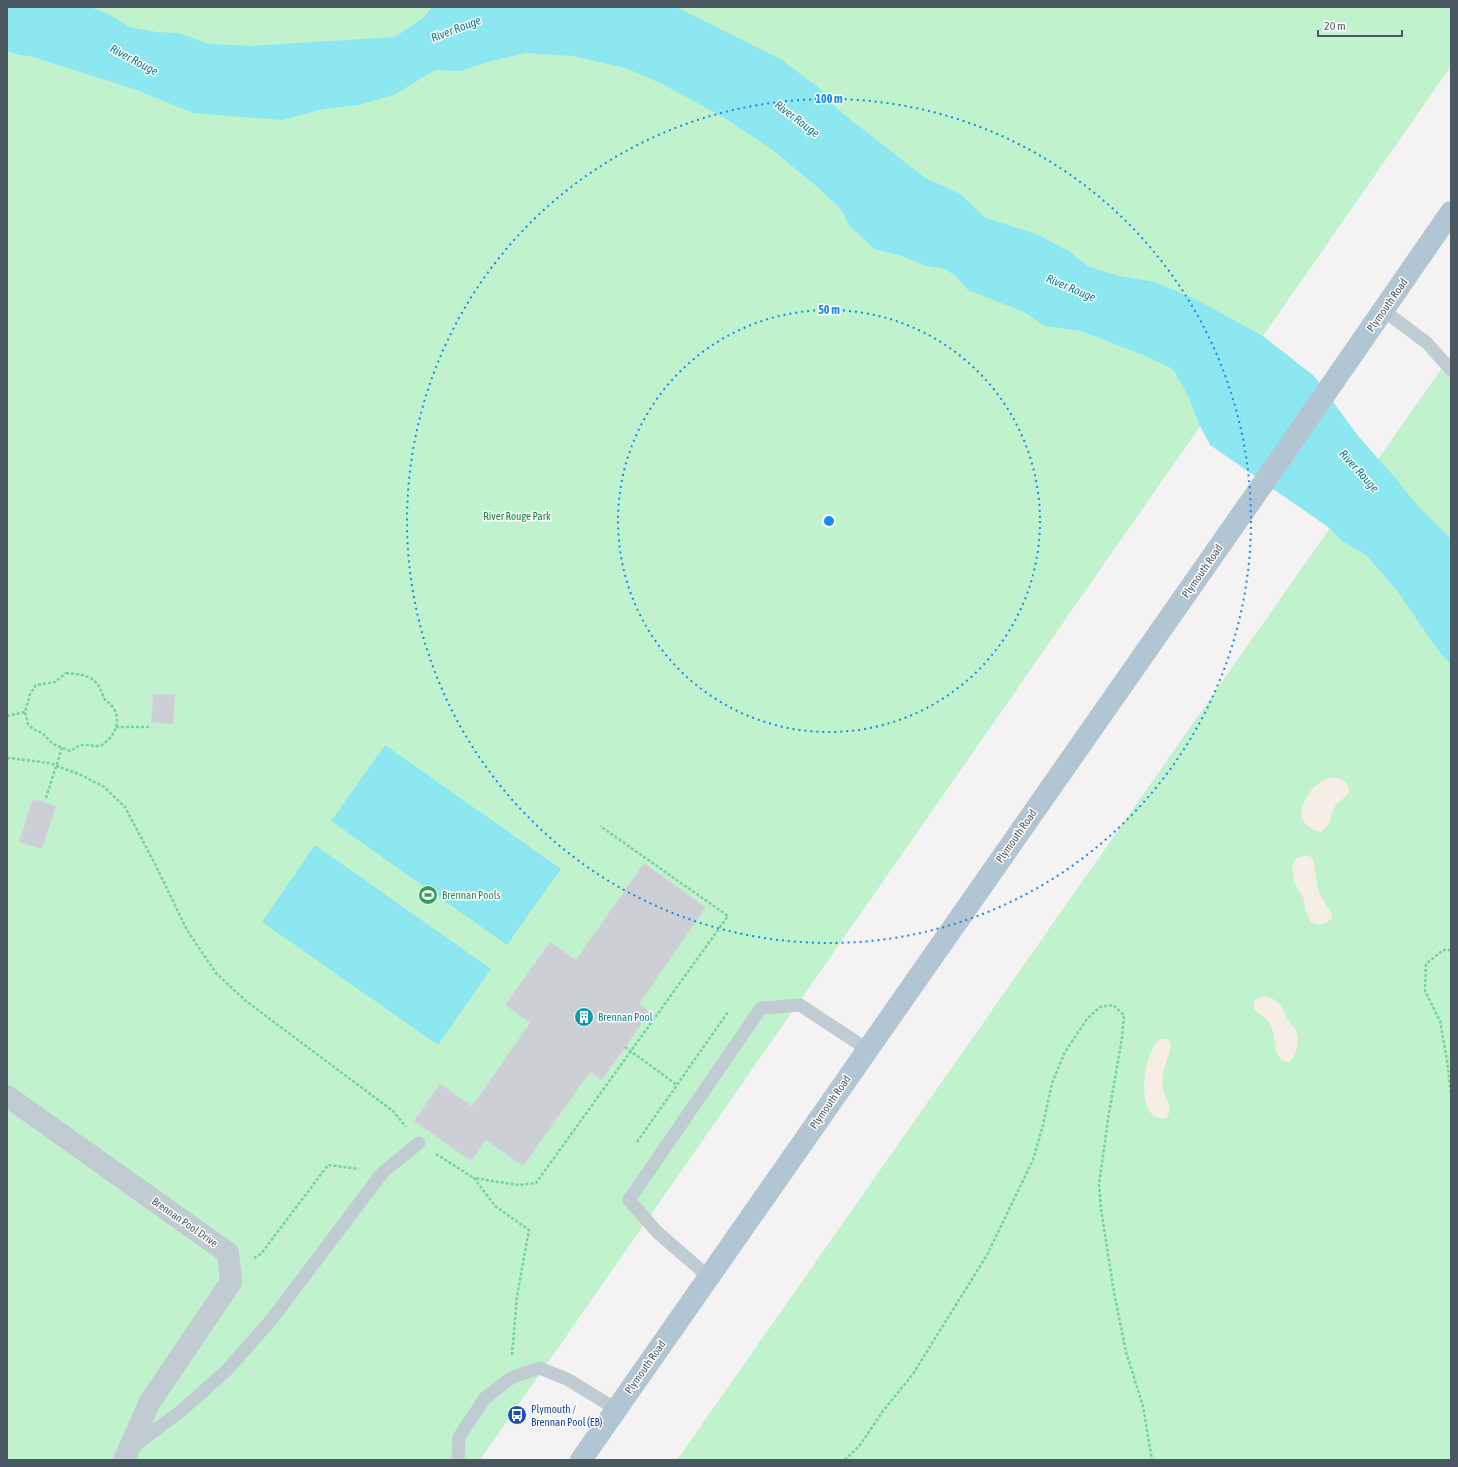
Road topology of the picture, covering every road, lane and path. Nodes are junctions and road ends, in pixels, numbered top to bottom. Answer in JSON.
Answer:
{"nodes":[{"id":1,"x":1451,"y":212,"type":"edge"},
{"id":2,"x":1383,"y":310,"type":"junction"},
{"id":3,"x":1451,"y":370,"type":"edge"},
{"id":4,"x":25,"y":712,"type":"junction"},
{"id":5,"x":7,"y":716,"type":"edge"},
{"id":6,"x":116,"y":727,"type":"junction"},
{"id":7,"x":149,"y":727,"type":"dead end"},
{"id":8,"x":62,"y":748,"type":"junction"},
{"id":9,"x":7,"y":758,"type":"edge"},
{"id":10,"x":57,"y":766,"type":"junction"},
{"id":11,"x":46,"y":798,"type":"dead end"},
{"id":12,"x":600,"y":826,"type":"dead end"},
{"id":13,"x":1451,"y":950,"type":"edge"},
{"id":14,"x":728,"y":1012,"type":"dead end"},
{"id":15,"x":625,"y":1047,"type":"dead end"},
{"id":16,"x":867,"y":1049,"type":"junction"},
{"id":17,"x":630,"y":1051,"type":"junction"},
{"id":18,"x":677,"y":1085,"type":"junction"},
{"id":19,"x":1451,"y":1095,"type":"edge"},
{"id":20,"x":7,"y":1096,"type":"edge"},
{"id":21,"x":637,"y":1142,"type":"dead end"},
{"id":22,"x":419,"y":1143,"type":"junction"},
{"id":23,"x":383,"y":1172,"type":"junction"},
{"id":24,"x":474,"y":1178,"type":"junction"},
{"id":25,"x":230,"y":1269,"type":"junction"},
{"id":26,"x":709,"y":1277,"type":"junction"},
{"id":27,"x":511,"y":1378,"type":"junction"},
{"id":28,"x":616,"y":1409,"type":"junction"},
{"id":29,"x":126,"y":1454,"type":"edge"},
{"id":30,"x":458,"y":1460,"type":"edge"},
{"id":31,"x":580,"y":1460,"type":"edge"},
{"id":32,"x":845,"y":1460,"type":"edge"},
{"id":33,"x":1152,"y":1460,"type":"edge"}],
"edges":[{"from":1,"to":2,"type":"main road","name":"Plymouth Road"},
{"from":2,"to":3,"type":"lane"},
{"from":2,"to":16,"type":"main road","name":"Plymouth Road"},
{"from":4,"to":5,"type":"path"},
{"from":4,"to":6,"type":"path"},
{"from":4,"to":8,"type":"path"},
{"from":6,"to":7,"type":"path"},
{"from":6,"to":8,"type":"path"},
{"from":8,"to":10,"type":"path"},
{"from":9,"to":10,"type":"path"},
{"from":10,"to":11,"type":"path"},
{"from":10,"to":22,"type":"path"},
{"from":12,"to":17,"type":"path"},
{"from":13,"to":19,"type":"path"},
{"from":14,"to":18,"type":"path"},
{"from":15,"to":17,"type":"path"},
{"from":16,"to":26,"type":"main road","name":"Plymouth Road"},
{"from":16,"to":26,"type":"lane"},
{"from":17,"to":18,"type":"path"},
{"from":17,"to":24,"type":"path"},
{"from":18,"to":21,"type":"path"},
{"from":20,"to":25,"type":"street","name":"Brennan Pool Drive"},
{"from":22,"to":23,"type":"lane"},
{"from":22,"to":24,"type":"path"},
{"from":23,"to":25,"type":"path"},
{"from":23,"to":29,"type":"lane"},
{"from":24,"to":27,"type":"path"},
{"from":25,"to":29,"type":"street","name":"Brennan Pool Drive"},
{"from":26,"to":28,"type":"main road","name":"Plymouth Road"},
{"from":27,"to":28,"type":"lane"},
{"from":27,"to":30,"type":"lane"},
{"from":28,"to":31,"type":"main road","name":"Plymouth Road"},
{"from":32,"to":33,"type":"path"}]}
